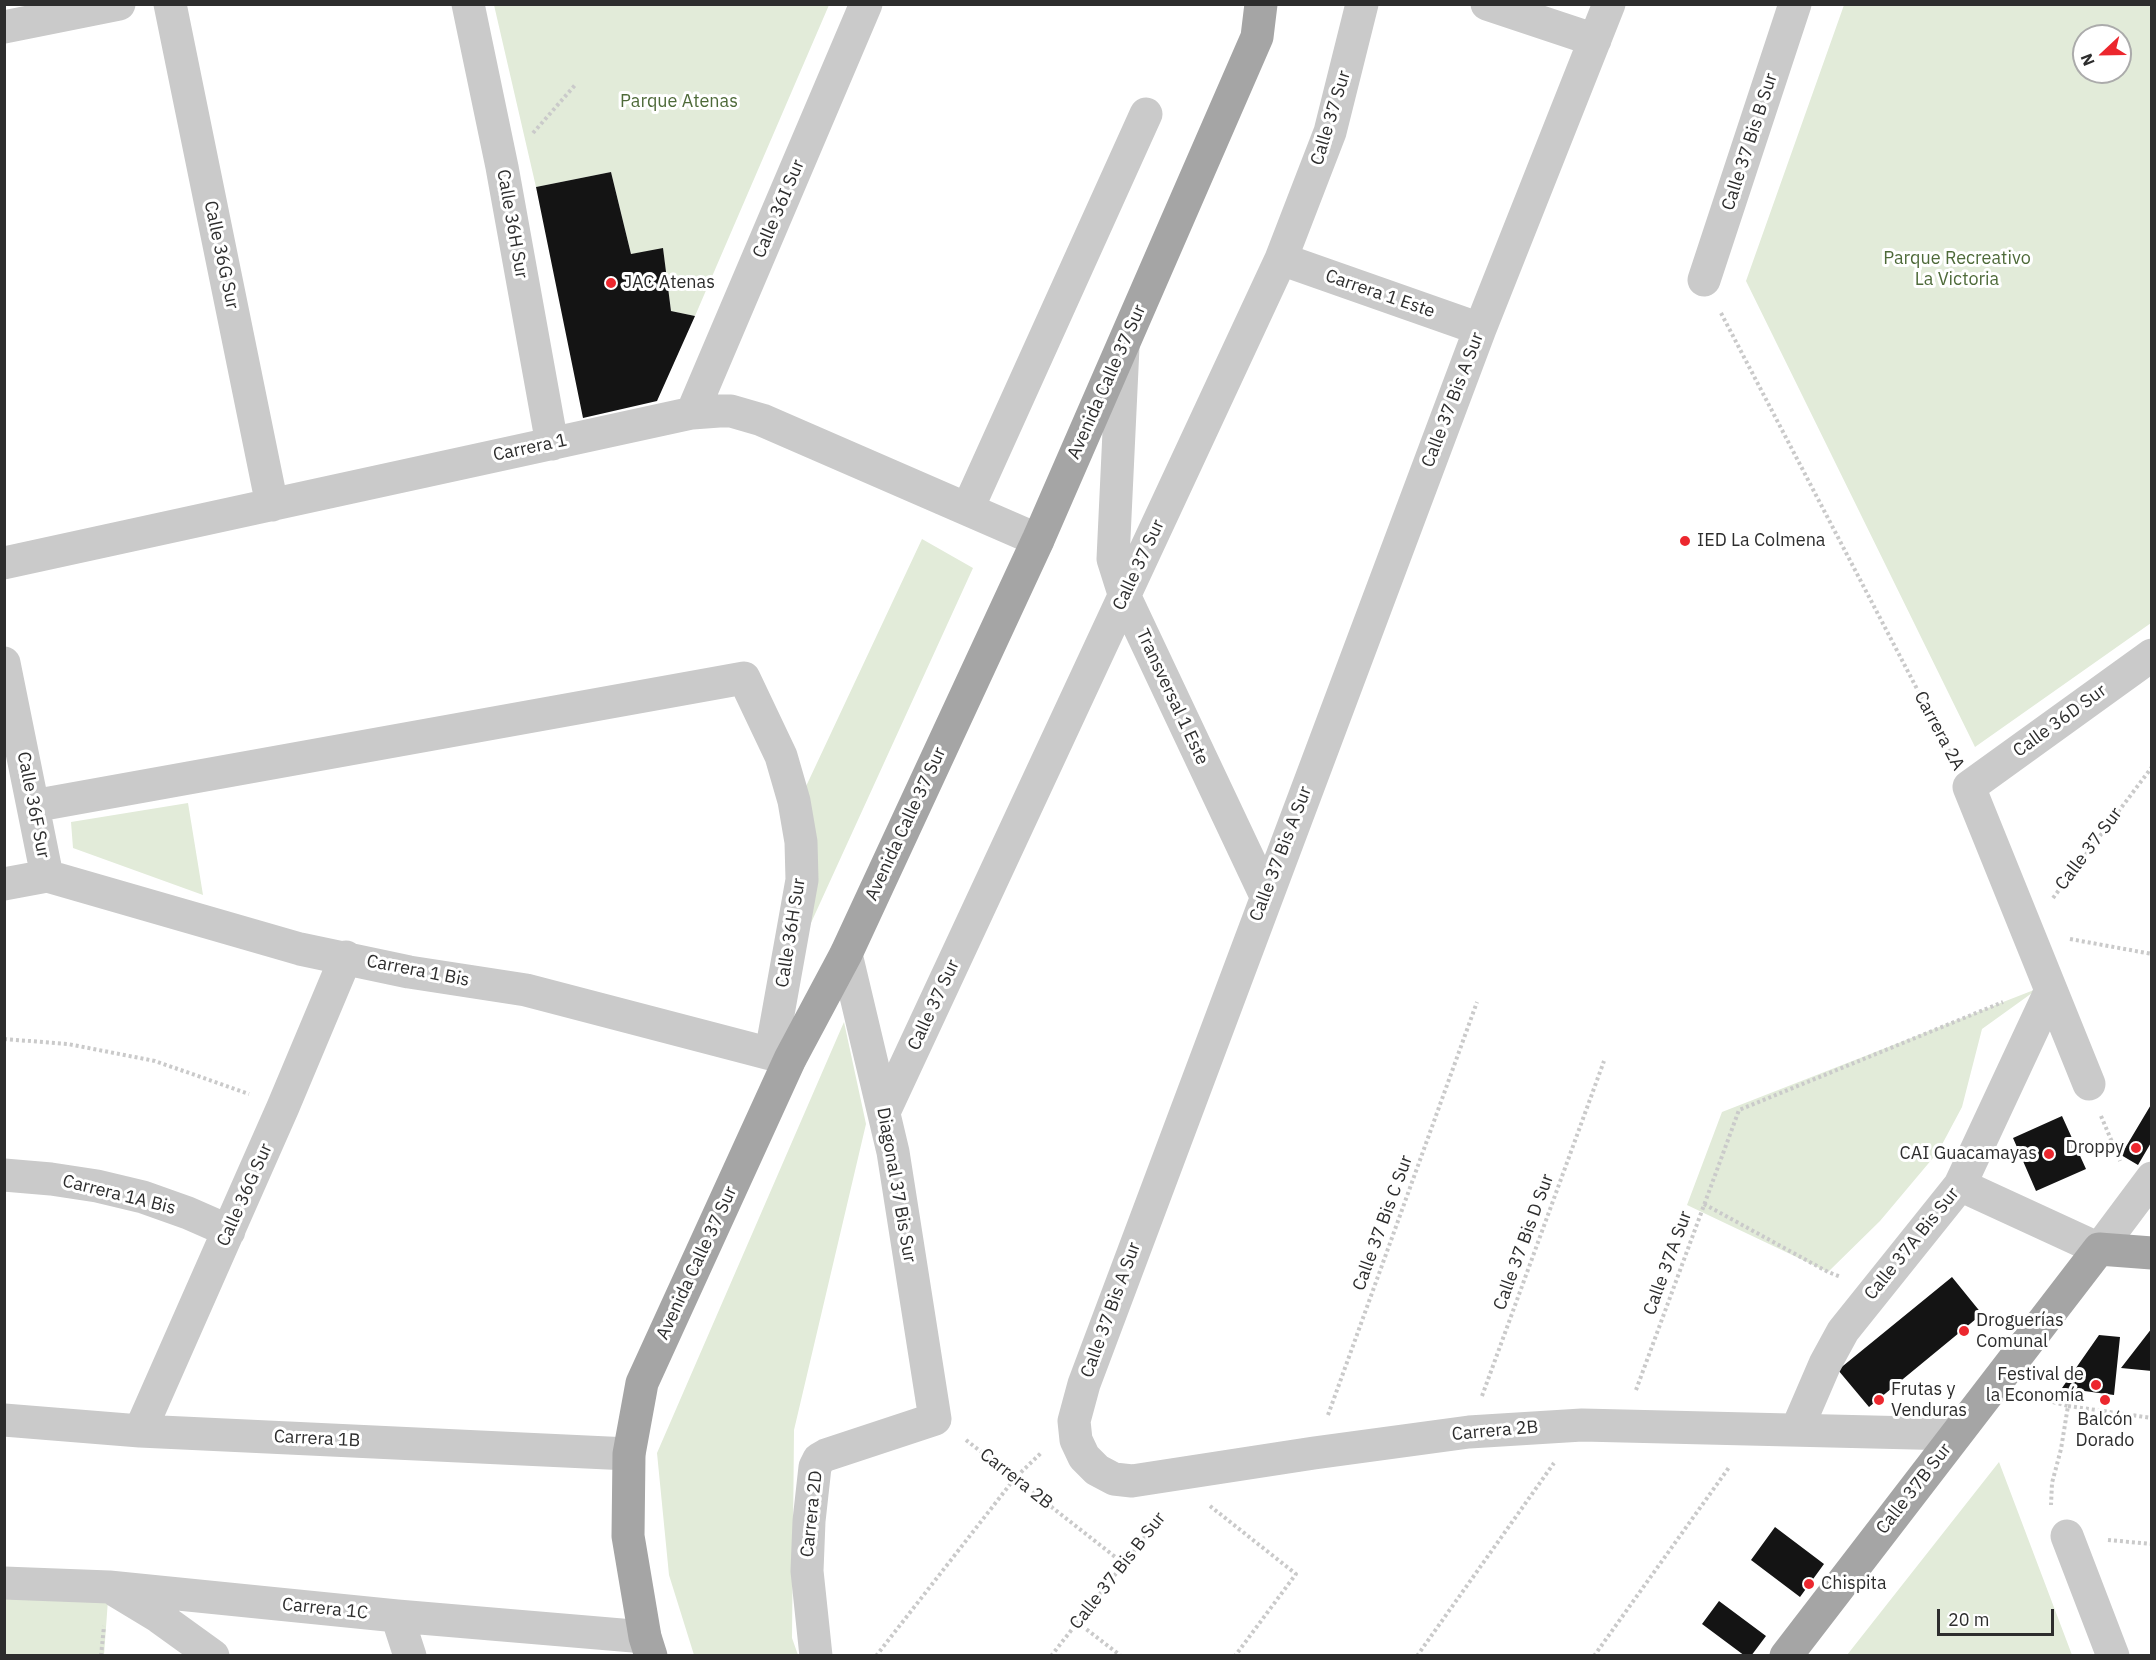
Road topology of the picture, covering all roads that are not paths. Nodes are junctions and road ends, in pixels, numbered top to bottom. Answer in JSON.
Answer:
{"nodes":[{"id":1,"x":119,"y":4,"type":"edge"},
{"id":2,"x":170,"y":4,"type":"edge"},
{"id":3,"x":468,"y":4,"type":"edge"},
{"id":4,"x":866,"y":4,"type":"edge"},
{"id":5,"x":1262,"y":4,"type":"edge"},
{"id":6,"x":1362,"y":4,"type":"edge"},
{"id":7,"x":1487,"y":4,"type":"edge"},
{"id":8,"x":1609,"y":4,"type":"edge"},
{"id":9,"x":1795,"y":4,"type":"edge"},
{"id":10,"x":4,"y":27,"type":"edge"},
{"id":11,"x":1595,"y":40,"type":"junction"},
{"id":12,"x":1146,"y":114,"type":"dead end"},
{"id":13,"x":1281,"y":259,"type":"junction"},
{"id":14,"x":1704,"y":280,"type":"road end"},
{"id":15,"x":1480,"y":329,"type":"junction"},
{"id":16,"x":1123,"y":346,"type":"junction"},
{"id":17,"x":692,"y":413,"type":"junction"},
{"id":18,"x":552,"y":444,"type":"junction"},
{"id":19,"x":272,"y":505,"type":"junction"},
{"id":20,"x":968,"y":508,"type":"junction"},
{"id":21,"x":1038,"y":540,"type":"junction"},
{"id":22,"x":4,"y":563,"type":"edge"},
{"id":23,"x":1125,"y":597,"type":"junction"},
{"id":24,"x":2151,"y":656,"type":"edge"},
{"id":25,"x":4,"y":663,"type":"edge"},
{"id":26,"x":1969,"y":787,"type":"joint"},
{"id":27,"x":33,"y":806,"type":"junction"},
{"id":28,"x":47,"y":876,"type":"junction"},
{"id":29,"x":4,"y":884,"type":"edge"},
{"id":30,"x":1266,"y":896,"type":"junction"},
{"id":31,"x":846,"y":954,"type":"junction"},
{"id":32,"x":346,"y":957,"type":"junction"},
{"id":33,"x":2049,"y":987,"type":"junction"},
{"id":34,"x":780,"y":1056,"type":"junction"},
{"id":35,"x":2089,"y":1084,"type":"road end"},
{"id":36,"x":884,"y":1112,"type":"junction"},
{"id":37,"x":4,"y":1175,"type":"edge"},
{"id":38,"x":1960,"y":1185,"type":"junction"},
{"id":39,"x":2143,"y":1189,"type":"edge"},
{"id":40,"x":229,"y":1231,"type":"junction"},
{"id":41,"x":2099,"y":1249,"type":"junction"},
{"id":42,"x":2151,"y":1253,"type":"edge"},
{"id":43,"x":935,"y":1419,"type":"joint"},
{"id":44,"x":4,"y":1420,"type":"edge"},
{"id":45,"x":1074,"y":1421,"type":"joint"},
{"id":46,"x":1797,"y":1428,"type":"junction"},
{"id":47,"x":140,"y":1431,"type":"junction"},
{"id":48,"x":1956,"y":1434,"type":"junction"},
{"id":49,"x":629,"y":1454,"type":"junction"},
{"id":50,"x":2067,"y":1536,"type":"road end"},
{"id":51,"x":4,"y":1583,"type":"edge"},
{"id":52,"x":109,"y":1587,"type":"junction"},
{"id":53,"x":397,"y":1616,"type":"junction"},
{"id":54,"x":648,"y":1646,"type":"edge"},
{"id":55,"x":213,"y":1656,"type":"edge"},
{"id":56,"x":410,"y":1656,"type":"edge"},
{"id":57,"x":816,"y":1656,"type":"edge"},
{"id":58,"x":1786,"y":1656,"type":"edge"},
{"id":59,"x":2113,"y":1656,"type":"edge"}],
"edges":[{"from":1,"to":10,"type":"street"},
{"from":2,"to":19,"type":"street","name":"Calle 36G Sur"},
{"from":3,"to":18,"type":"street","name":"Calle 36H Sur"},
{"from":4,"to":17,"type":"street","name":"Calle 36I Sur"},
{"from":5,"to":16,"type":"main road","name":"Avenida Calle 37 Sur"},
{"from":6,"to":13,"type":"street","name":"Calle 37 Sur"},
{"from":7,"to":11,"type":"street"},
{"from":8,"to":11,"type":"street","name":"Calle 37 Bis A Sur"},
{"from":9,"to":14,"type":"street","name":"Calle 37 Bis B Sur"},
{"from":11,"to":15,"type":"street","name":"Calle 37 Bis A Sur"},
{"from":12,"to":20,"type":"street"},
{"from":13,"to":15,"type":"street","name":"Carrera 1 Este"},
{"from":13,"to":23,"type":"street","name":"Calle 37 Sur"},
{"from":15,"to":30,"type":"street","name":"Calle 37 Bis A Sur"},
{"from":16,"to":21,"type":"main road","name":"Avenida Calle 37 Sur"},
{"from":16,"to":23,"type":"street","name":"Transversal 1 Este"},
{"from":17,"to":18,"type":"street","name":"Carrera 1"},
{"from":17,"to":20,"type":"street","name":"Carrera 1"},
{"from":18,"to":19,"type":"street","name":"Carrera 1"},
{"from":19,"to":22,"type":"street","name":"Carrera 1"},
{"from":20,"to":21,"type":"street","name":"Carrera 1"},
{"from":21,"to":31,"type":"main road","name":"Avenida Calle 37 Sur"},
{"from":23,"to":30,"type":"street","name":"Transversal 1 Este"},
{"from":23,"to":36,"type":"street","name":"Calle 37 Sur"},
{"from":24,"to":26,"type":"street","name":"Calle 36D Sur"},
{"from":25,"to":27,"type":"street","name":"Calle 36F Sur"},
{"from":26,"to":33,"type":"street","name":"Carrera 2A"},
{"from":27,"to":28,"type":"street","name":"Calle 36F Sur"},
{"from":27,"to":34,"type":"street","name":"Calle 36H Sur"},
{"from":28,"to":29,"type":"street"},
{"from":28,"to":32,"type":"street","name":"Carrera 1 Bis"},
{"from":30,"to":45,"type":"street","name":"Calle 37 Bis A Sur"},
{"from":31,"to":34,"type":"main road","name":"Avenida Calle 37 Sur"},
{"from":31,"to":36,"type":"street","name":"Diagonal 37 Bis Sur"},
{"from":32,"to":34,"type":"street","name":"Carrera 1 Bis"},
{"from":32,"to":40,"type":"street","name":"Calle 36G Sur"},
{"from":33,"to":35,"type":"street","name":"Carrera 2A"},
{"from":33,"to":38,"type":"street","name":"Calle 37A Bis Sur"},
{"from":34,"to":49,"type":"main road","name":"Avenida Calle 37 Sur"},
{"from":36,"to":43,"type":"street","name":"Diagonal 37 Bis Sur"},
{"from":37,"to":40,"type":"street","name":"Carrera 1A Bis"},
{"from":38,"to":41,"type":"street"},
{"from":38,"to":46,"type":"street","name":"Calle 37A Bis Sur"},
{"from":39,"to":41,"type":"street","name":"Calle 37B Sur"},
{"from":40,"to":47,"type":"street","name":"Calle 36G Sur"},
{"from":41,"to":42,"type":"main road"},
{"from":41,"to":48,"type":"main road","name":"Calle 37B Sur"},
{"from":43,"to":57,"type":"street","name":"Carrera 2D"},
{"from":44,"to":47,"type":"street","name":"Carrera 1B"},
{"from":45,"to":46,"type":"street","name":"Carrera 2B"},
{"from":46,"to":48,"type":"street","name":"Carrera 2B"},
{"from":47,"to":49,"type":"street","name":"Carrera 1B"},
{"from":48,"to":58,"type":"main road","name":"Calle 37B Sur"},
{"from":49,"to":54,"type":"main road","name":"Avenida Calle 37 Sur"},
{"from":50,"to":59,"type":"street"},
{"from":51,"to":52,"type":"street","name":"Carrera 1C"},
{"from":52,"to":53,"type":"street","name":"Carrera 1C"},
{"from":52,"to":55,"type":"street"},
{"from":53,"to":54,"type":"street","name":"Carrera 1C"},
{"from":53,"to":56,"type":"street"}]}
